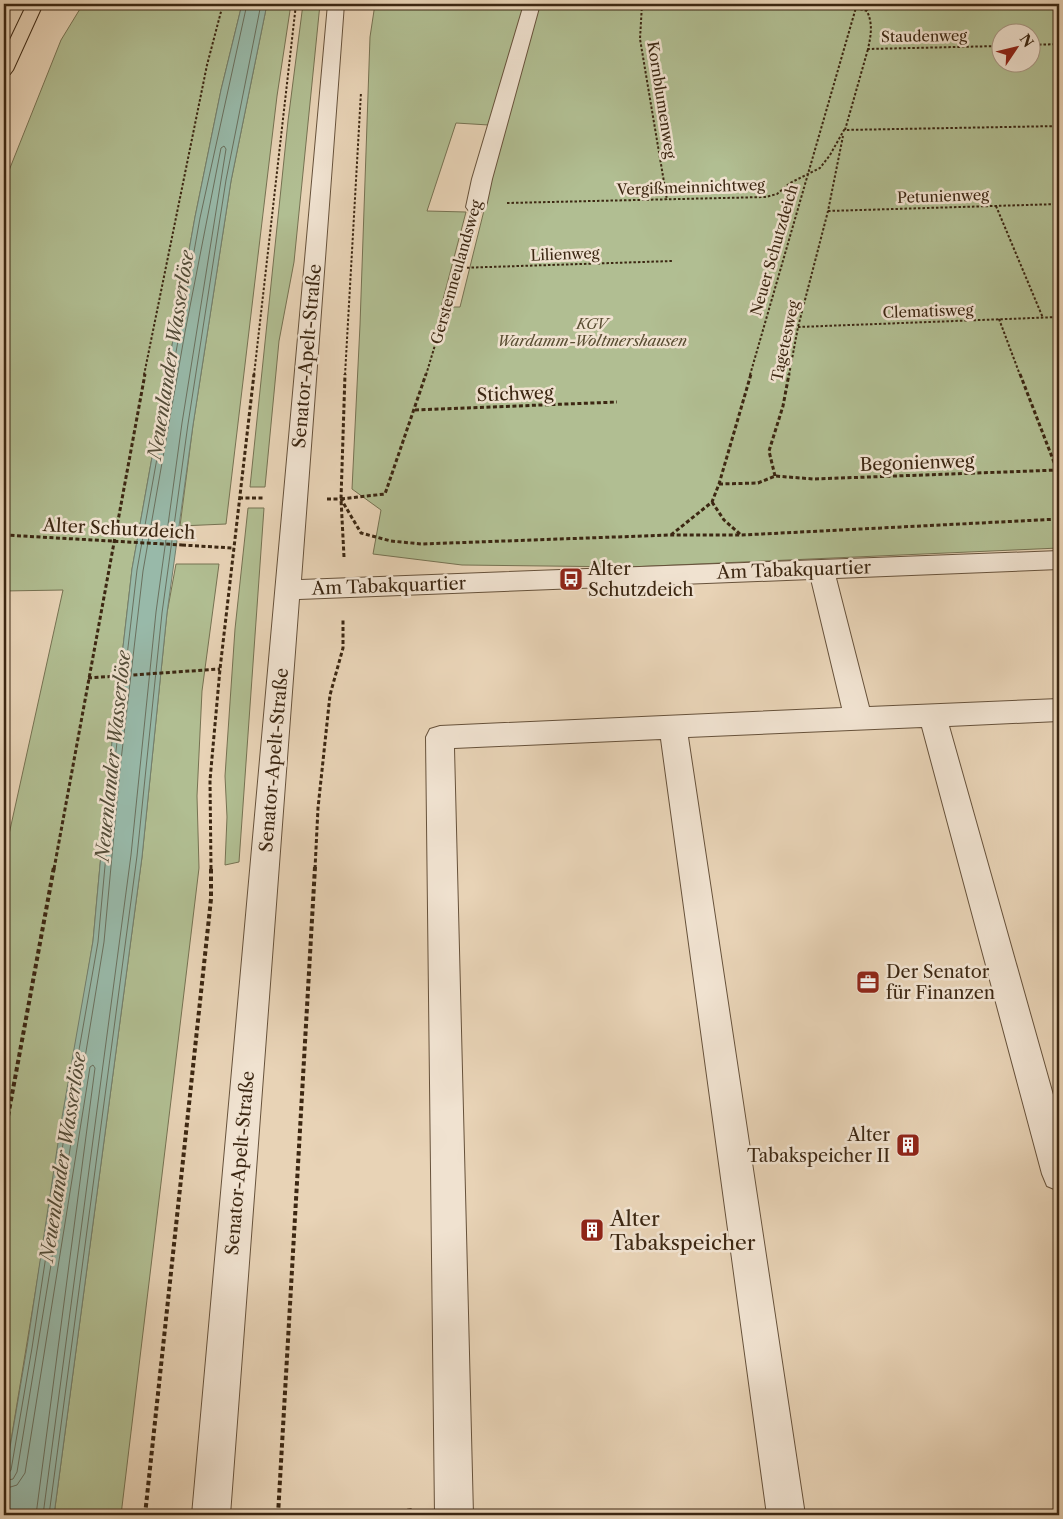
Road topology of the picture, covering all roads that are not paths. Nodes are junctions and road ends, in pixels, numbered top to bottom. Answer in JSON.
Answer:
{"nodes":[{"id":1,"x":35,"y":4,"type":"edge"},
{"id":2,"x":336,"y":4,"type":"edge"},
{"id":3,"x":532,"y":4,"type":"edge"},
{"id":4,"x":4,"y":70,"type":"edge"},
{"id":5,"x":476,"y":206,"type":"road end"},
{"id":6,"x":1059,"y":560,"type":"edge"},
{"id":7,"x":821,"y":570,"type":"junction"},
{"id":8,"x":288,"y":590,"type":"junction"},
{"id":9,"x":1059,"y":710,"type":"edge"},
{"id":10,"x":932,"y":715,"type":"junction"},
{"id":11,"x":858,"y":718,"type":"junction"},
{"id":12,"x":673,"y":727,"type":"junction"},
{"id":13,"x":1059,"y":1174,"type":"edge"},
{"id":14,"x":211,"y":1515,"type":"edge"},
{"id":15,"x":454,"y":1515,"type":"edge"},
{"id":16,"x":786,"y":1515,"type":"edge"}],
"edges":[{"from":1,"to":4,"type":"highway"},
{"from":2,"to":8,"type":"street","name":"Senator-Apelt-Straße"},
{"from":3,"to":5,"type":"street","name":"Gerstenneulandsweg"},
{"from":6,"to":7,"type":"street","name":"Am Tabakquartier"},
{"from":7,"to":8,"type":"street","name":"Am Tabakquartier"},
{"from":7,"to":11,"type":"street"},
{"from":8,"to":14,"type":"street","name":"Senator-Apelt-Straße"},
{"from":9,"to":10,"type":"street"},
{"from":10,"to":11,"type":"street"},
{"from":10,"to":13,"type":"street"},
{"from":11,"to":12,"type":"street"},
{"from":12,"to":15,"type":"street"},
{"from":12,"to":16,"type":"street"}]}
